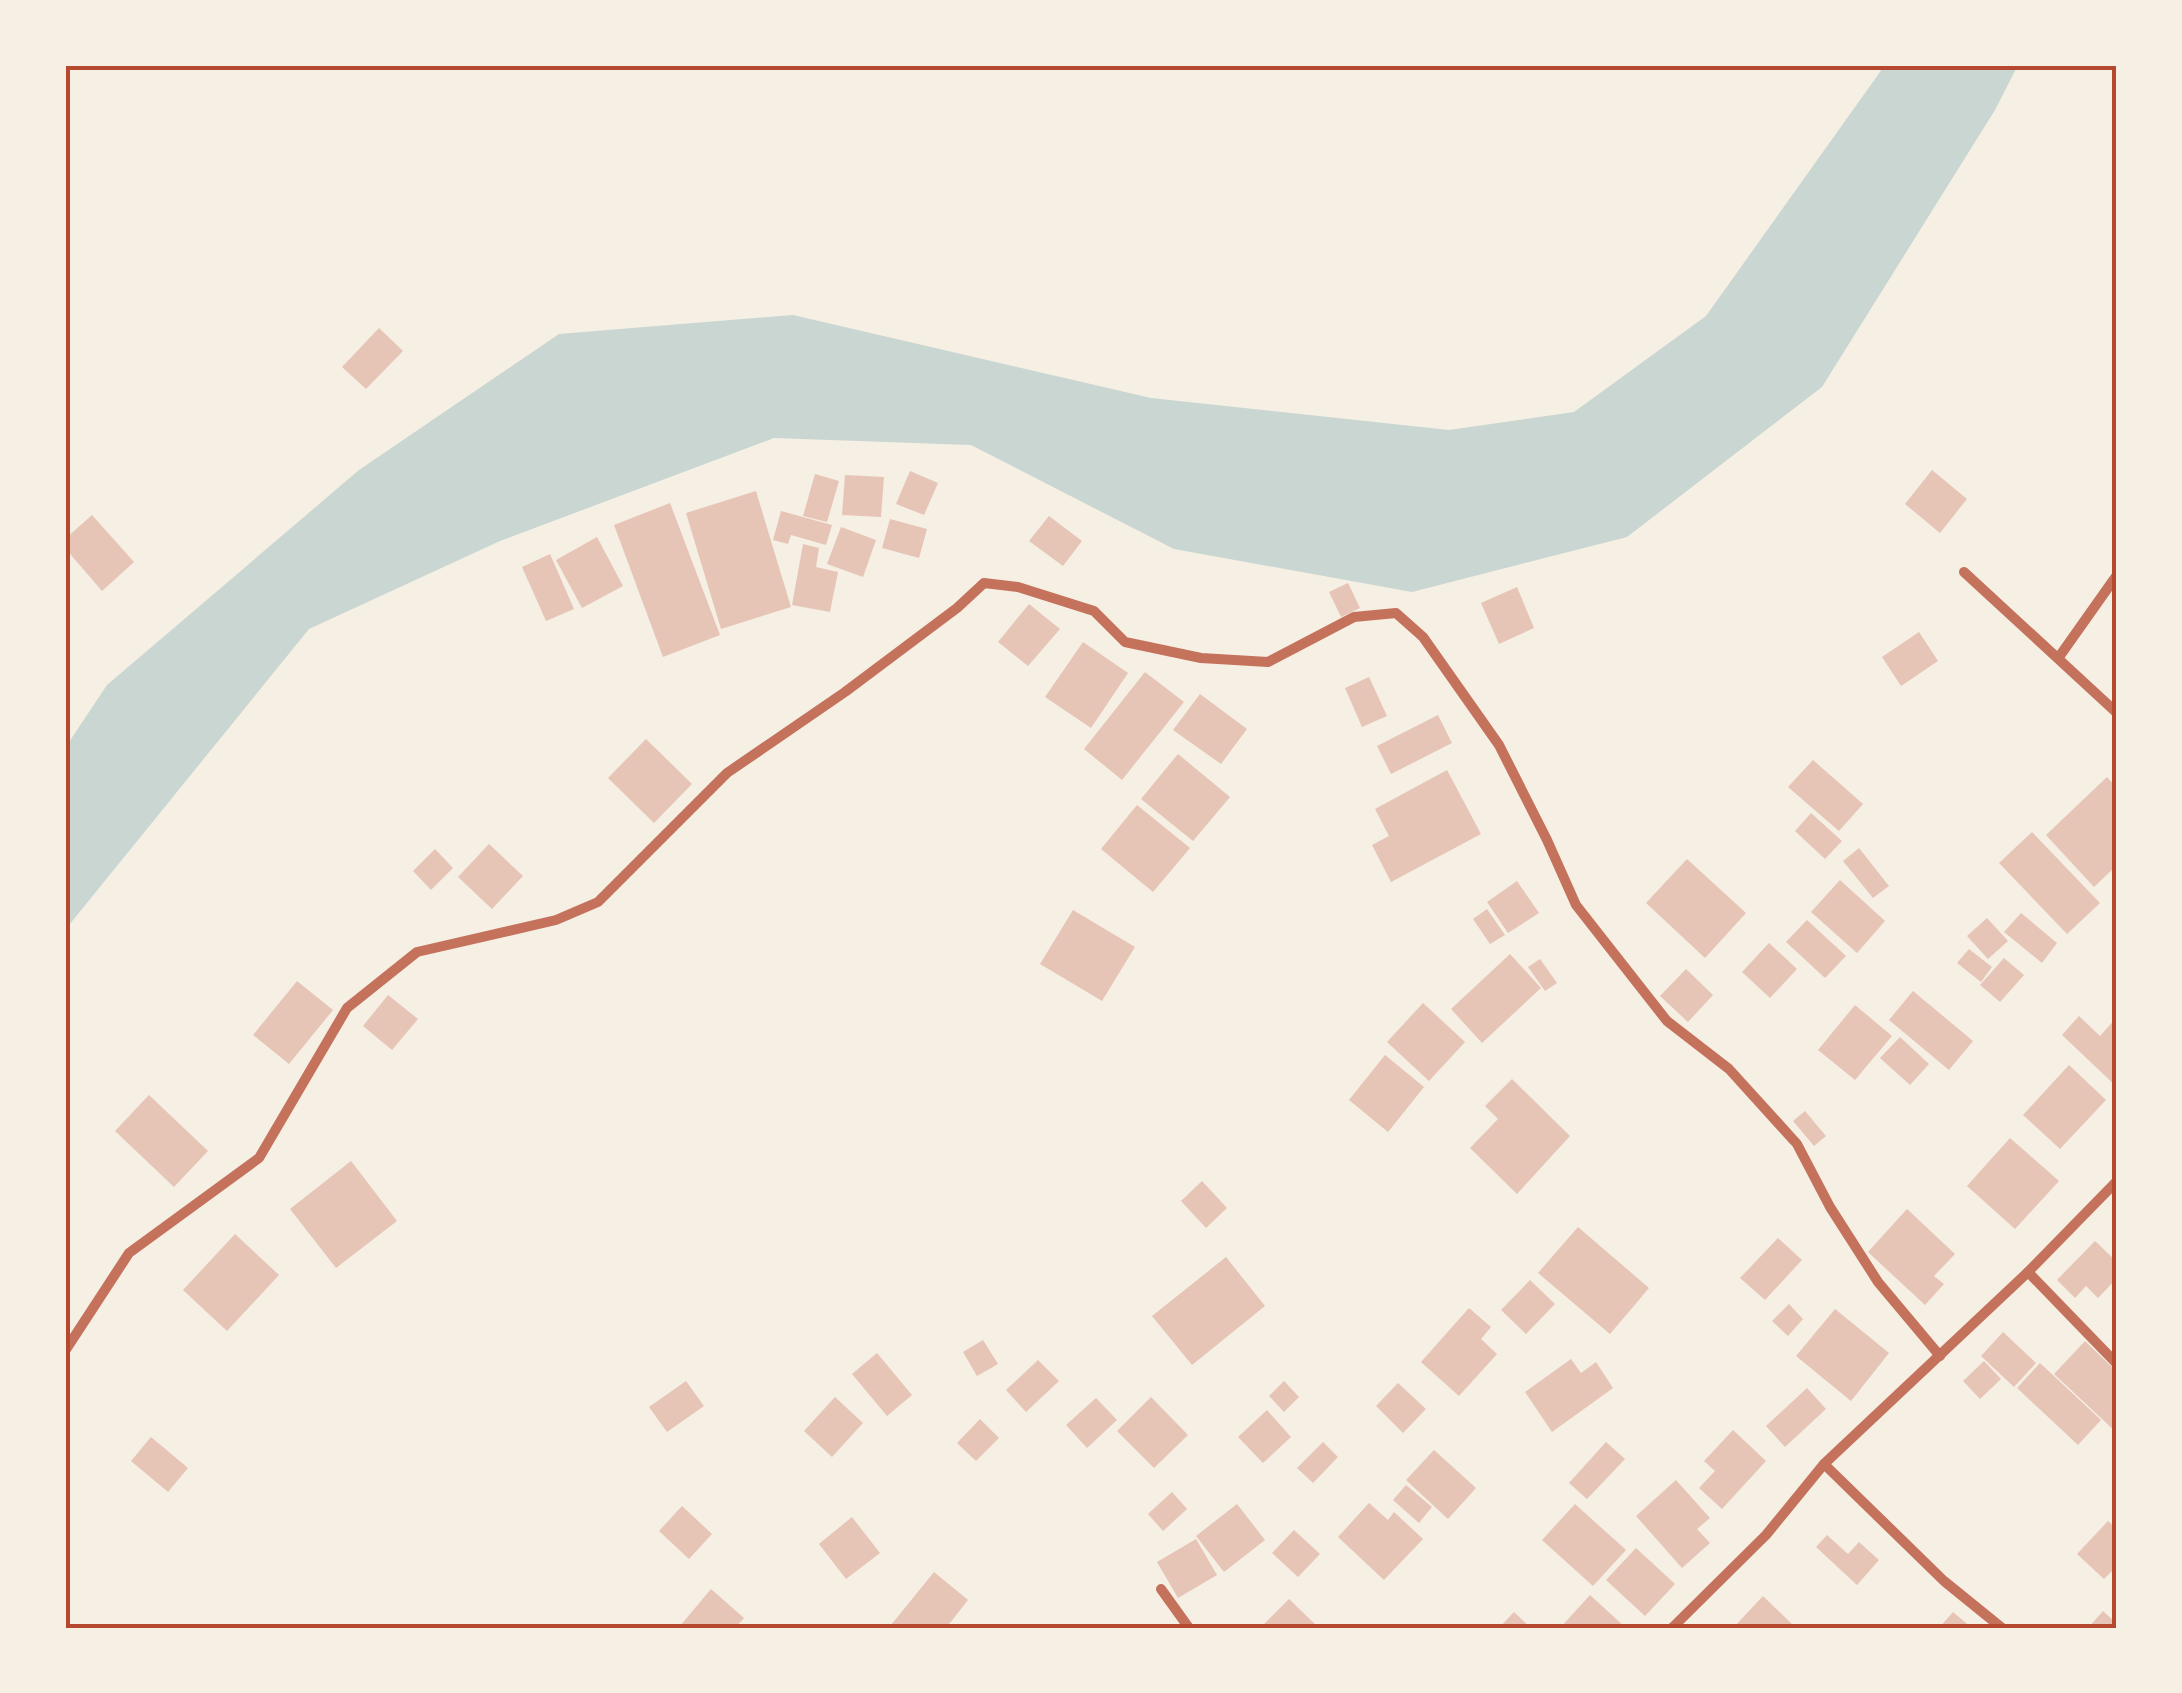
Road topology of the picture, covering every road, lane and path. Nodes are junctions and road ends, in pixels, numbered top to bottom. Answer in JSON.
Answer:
{"nodes":[{"id":1,"x":1964,"y":572,"type":"dead end"},
{"id":2,"x":2117,"y":575,"type":"edge"},
{"id":3,"x":2059,"y":658,"type":"junction"},
{"id":4,"x":2117,"y":713,"type":"edge"},
{"id":5,"x":2117,"y":1180,"type":"edge"},
{"id":6,"x":2028,"y":1272,"type":"junction"},
{"id":7,"x":65,"y":1351,"type":"edge"},
{"id":8,"x":1940,"y":1356,"type":"junction"},
{"id":9,"x":2117,"y":1364,"type":"edge"},
{"id":10,"x":1824,"y":1464,"type":"junction"},
{"id":11,"x":1161,"y":1589,"type":"dead end"},
{"id":12,"x":1189,"y":1628,"type":"edge"},
{"id":13,"x":1672,"y":1628,"type":"edge"},
{"id":14,"x":2002,"y":1628,"type":"edge"}],
"edges":[{"from":1,"to":3,"type":"street"},
{"from":2,"to":3,"type":"street"},
{"from":3,"to":4,"type":"street"},
{"from":5,"to":6,"type":"street"},
{"from":6,"to":8,"type":"street"},
{"from":6,"to":9,"type":"street"},
{"from":7,"to":8,"type":"street"},
{"from":8,"to":10,"type":"street"},
{"from":10,"to":13,"type":"street"},
{"from":10,"to":14,"type":"street"},
{"from":11,"to":12,"type":"street"}]}
